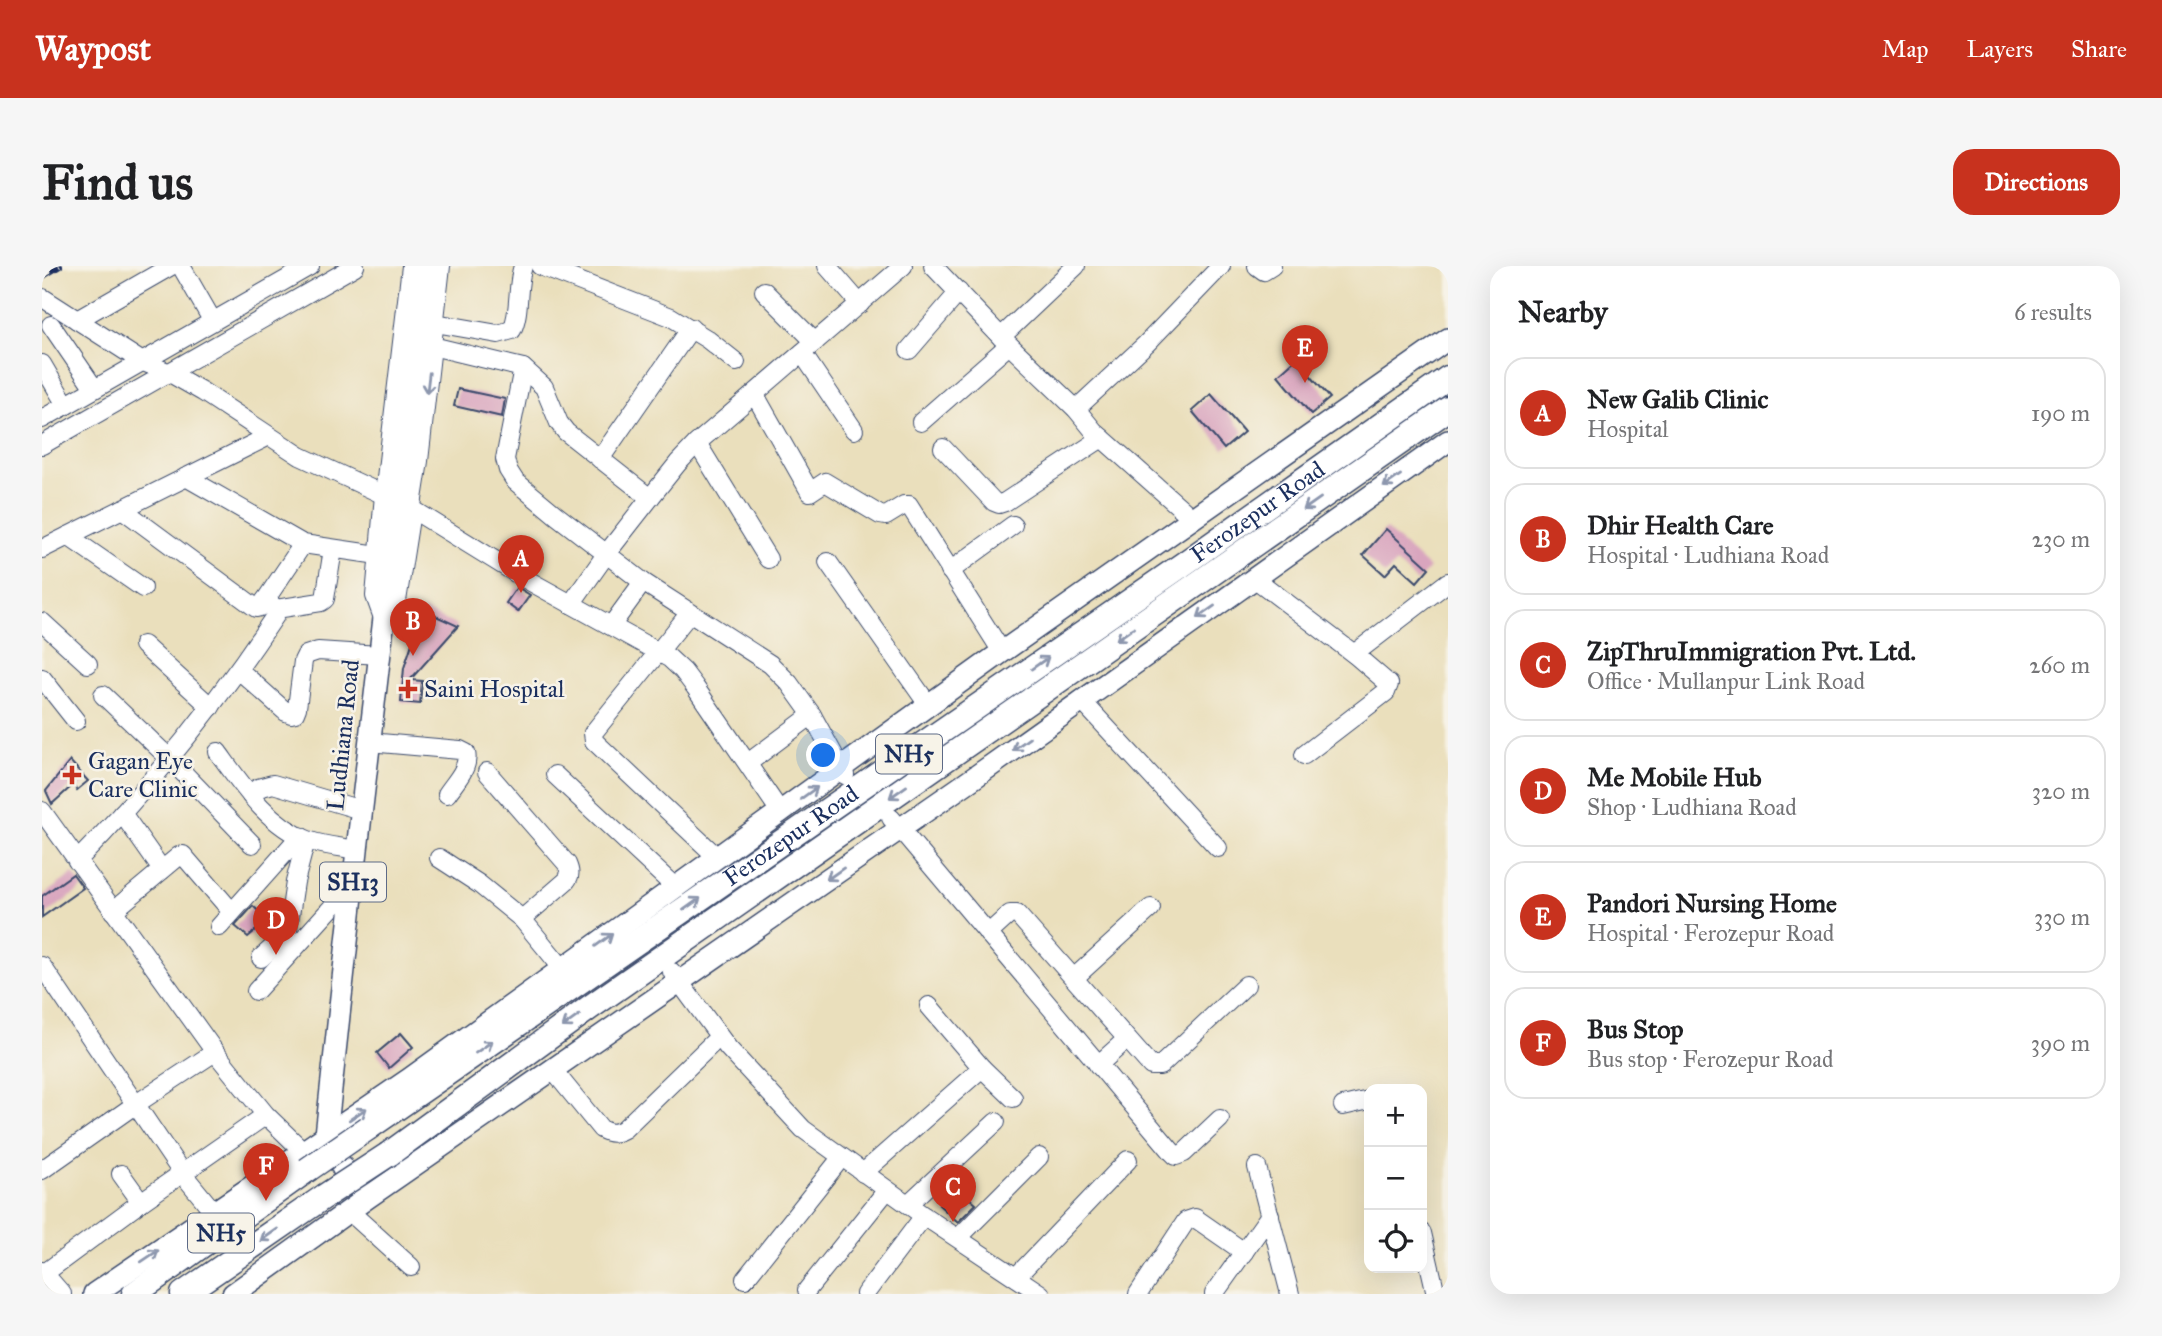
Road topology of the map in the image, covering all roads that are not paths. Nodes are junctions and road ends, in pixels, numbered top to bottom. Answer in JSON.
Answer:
{"nodes":[{"id":1,"x":171,"y":266,"type":"edge"},
{"id":2,"x":181,"y":266,"type":"edge"},
{"id":3,"x":309,"y":266,"type":"edge"},
{"id":4,"x":355,"y":266,"type":"edge"},
{"id":5,"x":411,"y":266,"type":"edge"},
{"id":6,"x":425,"y":266,"type":"edge"},
{"id":7,"x":441,"y":266,"type":"edge"},
{"id":8,"x":523,"y":266,"type":"edge"},
{"id":9,"x":540,"y":266,"type":"edge"},
{"id":10,"x":827,"y":266,"type":"edge"},
{"id":11,"x":903,"y":266,"type":"edge"},
{"id":12,"x":933,"y":266,"type":"edge"},
{"id":13,"x":1076,"y":266,"type":"edge"},
{"id":14,"x":1221,"y":266,"type":"edge"},
{"id":15,"x":1257,"y":266,"type":"edge"},
{"id":16,"x":1272,"y":266,"type":"edge"},
{"id":17,"x":764,"y":291,"type":"dead end"},
{"id":18,"x":959,"y":292,"type":"junction"},
{"id":19,"x":43,"y":298,"type":"edge"},
{"id":20,"x":860,"y":304,"type":"junction"},
{"id":21,"x":77,"y":320,"type":"junction"},
{"id":22,"x":212,"y":320,"type":"junction"},
{"id":23,"x":435,"y":323,"type":"junction"},
{"id":24,"x":51,"y":325,"type":"dead end"},
{"id":25,"x":691,"y":328,"type":"junction"},
{"id":26,"x":1448,"y":339,"type":"edge"},
{"id":27,"x":1005,"y":341,"type":"junction"},
{"id":28,"x":432,"y":346,"type":"junction"},
{"id":29,"x":808,"y":347,"type":"junction"},
{"id":30,"x":909,"y":350,"type":"dead end"},
{"id":31,"x":141,"y":361,"type":"junction"},
{"id":32,"x":736,"y":362,"type":"dead end"},
{"id":33,"x":42,"y":365,"type":"edge"},
{"id":34,"x":523,"y":368,"type":"junction"},
{"id":35,"x":170,"y":373,"type":"junction"},
{"id":36,"x":1448,"y":378,"type":"edge"},
{"id":37,"x":94,"y":388,"type":"junction"},
{"id":38,"x":755,"y":395,"type":"junction"},
{"id":39,"x":66,"y":405,"type":"junction"},
{"id":40,"x":1448,"y":409,"type":"edge"},
{"id":41,"x":1076,"y":410,"type":"junction"},
{"id":42,"x":42,"y":419,"type":"edge"},
{"id":43,"x":921,"y":422,"type":"dead end"},
{"id":44,"x":854,"y":430,"type":"dead end"},
{"id":45,"x":269,"y":436,"type":"junction"},
{"id":46,"x":1102,"y":438,"type":"junction"},
{"id":47,"x":1448,"y":441,"type":"edge"},
{"id":48,"x":697,"y":443,"type":"junction"},
{"id":49,"x":42,"y":445,"type":"edge"},
{"id":50,"x":943,"y":448,"type":"dead end"},
{"id":51,"x":600,"y":459,"type":"junction"},
{"id":52,"x":186,"y":477,"type":"junction"},
{"id":53,"x":383,"y":495,"type":"junction"},
{"id":54,"x":650,"y":498,"type":"junction"},
{"id":55,"x":122,"y":509,"type":"junction"},
{"id":56,"x":412,"y":509,"type":"junction"},
{"id":57,"x":1192,"y":518,"type":"junction"},
{"id":58,"x":1013,"y":525,"type":"dead end"},
{"id":59,"x":68,"y":536,"type":"junction"},
{"id":60,"x":303,"y":544,"type":"junction"},
{"id":61,"x":42,"y":549,"type":"edge"},
{"id":62,"x":333,"y":549,"type":"junction"},
{"id":63,"x":607,"y":553,"type":"junction"},
{"id":64,"x":378,"y":555,"type":"junction"},
{"id":65,"x":768,"y":559,"type":"dead end"},
{"id":66,"x":828,"y":562,"type":"dead end"},
{"id":67,"x":950,"y":571,"type":"junction"},
{"id":68,"x":1254,"y":578,"type":"junction"},
{"id":69,"x":643,"y":582,"type":"junction"},
{"id":70,"x":1448,"y":582,"type":"edge"},
{"id":71,"x":143,"y":588,"type":"dead end"},
{"id":72,"x":271,"y":604,"type":"junction"},
{"id":73,"x":570,"y":604,"type":"junction"},
{"id":74,"x":689,"y":614,"type":"junction"},
{"id":75,"x":383,"y":618,"type":"junction"},
{"id":76,"x":42,"y":622,"type":"edge"},
{"id":77,"x":611,"y":626,"type":"junction"},
{"id":78,"x":143,"y":645,"type":"dead end"},
{"id":79,"x":658,"y":652,"type":"junction"},
{"id":80,"x":1002,"y":652,"type":"junction"},
{"id":81,"x":1354,"y":654,"type":"junction"},
{"id":82,"x":379,"y":655,"type":"junction"},
{"id":83,"x":88,"y":664,"type":"dead end"},
{"id":84,"x":239,"y":670,"type":"junction"},
{"id":85,"x":42,"y":678,"type":"edge"},
{"id":86,"x":103,"y":695,"type":"dead end"},
{"id":87,"x":1081,"y":700,"type":"junction"},
{"id":88,"x":929,"y":706,"type":"junction"},
{"id":89,"x":211,"y":707,"type":"junction"},
{"id":90,"x":812,"y":715,"type":"junction"},
{"id":91,"x":76,"y":721,"type":"dead end"},
{"id":92,"x":369,"y":742,"type":"junction"},
{"id":93,"x":218,"y":752,"type":"dead end"},
{"id":94,"x":1304,"y":755,"type":"dead end"},
{"id":95,"x":169,"y":758,"type":"junction"},
{"id":96,"x":748,"y":762,"type":"junction"},
{"id":97,"x":487,"y":772,"type":"dead end"},
{"id":98,"x":844,"y":772,"type":"junction"},
{"id":99,"x":555,"y":775,"type":"dead end"},
{"id":100,"x":447,"y":794,"type":"dead end"},
{"id":101,"x":251,"y":796,"type":"junction"},
{"id":102,"x":361,"y":810,"type":"junction"},
{"id":103,"x":42,"y":811,"type":"edge"},
{"id":104,"x":122,"y":813,"type":"junction"},
{"id":105,"x":781,"y":813,"type":"junction"},
{"id":106,"x":897,"y":823,"type":"junction"},
{"id":107,"x":50,"y":837,"type":"edge"},
{"id":108,"x":303,"y":838,"type":"junction"},
{"id":109,"x":252,"y":844,"type":"dead end"},
{"id":110,"x":1218,"y":848,"type":"dead end"},
{"id":111,"x":357,"y":850,"type":"junction"},
{"id":112,"x":439,"y":858,"type":"dead end"},
{"id":113,"x":718,"y":858,"type":"junction"},
{"id":114,"x":77,"y":861,"type":"junction"},
{"id":115,"x":162,"y":870,"type":"junction"},
{"id":116,"x":353,"y":884,"type":"junction"},
{"id":117,"x":676,"y":888,"type":"junction"},
{"id":118,"x":1151,"y":908,"type":"dead end"},
{"id":119,"x":113,"y":911,"type":"junction"},
{"id":120,"x":232,"y":912,"type":"junction"},
{"id":121,"x":522,"y":919,"type":"junction"},
{"id":122,"x":219,"y":927,"type":"dead end"},
{"id":123,"x":988,"y":934,"type":"junction"},
{"id":124,"x":261,"y":958,"type":"dead end"},
{"id":125,"x":42,"y":966,"type":"edge"},
{"id":126,"x":563,"y":969,"type":"junction"},
{"id":127,"x":676,"y":977,"type":"junction"},
{"id":128,"x":1073,"y":978,"type":"junction"},
{"id":129,"x":1246,"y":985,"type":"dead end"},
{"id":130,"x":256,"y":990,"type":"dead end"},
{"id":131,"x":929,"y":1006,"type":"dead end"},
{"id":132,"x":719,"y":1037,"type":"junction"},
{"id":133,"x":1127,"y":1039,"type":"junction"},
{"id":134,"x":215,"y":1052,"type":"junction"},
{"id":135,"x":1098,"y":1065,"type":"junction"},
{"id":136,"x":982,"y":1068,"type":"junction"},
{"id":137,"x":552,"y":1069,"type":"junction"},
{"id":138,"x":1013,"y":1098,"type":"dead end"},
{"id":139,"x":1364,"y":1101,"type":"edge"},
{"id":140,"x":136,"y":1104,"type":"junction"},
{"id":141,"x":1343,"y":1106,"type":"dead end"},
{"id":142,"x":266,"y":1115,"type":"junction"},
{"id":143,"x":1220,"y":1119,"type":"dead end"},
{"id":144,"x":996,"y":1122,"type":"dead end"},
{"id":145,"x":326,"y":1135,"type":"junction"},
{"id":146,"x":1040,"y":1157,"type":"dead end"},
{"id":147,"x":841,"y":1158,"type":"junction"},
{"id":148,"x":1128,"y":1160,"type":"dead end"},
{"id":149,"x":305,"y":1161,"type":"junction"},
{"id":150,"x":1257,"y":1167,"type":"dead end"},
{"id":151,"x":42,"y":1170,"type":"edge"},
{"id":152,"x":182,"y":1173,"type":"junction"},
{"id":153,"x":863,"y":1173,"type":"junction"},
{"id":154,"x":121,"y":1174,"type":"dead end"},
{"id":155,"x":887,"y":1189,"type":"junction"},
{"id":156,"x":367,"y":1198,"type":"junction"},
{"id":157,"x":141,"y":1202,"type":"junction"},
{"id":158,"x":908,"y":1204,"type":"junction"},
{"id":159,"x":349,"y":1211,"type":"junction"},
{"id":160,"x":214,"y":1212,"type":"junction"},
{"id":161,"x":924,"y":1216,"type":"junction"},
{"id":162,"x":1270,"y":1216,"type":"junction"},
{"id":163,"x":958,"y":1238,"type":"junction"},
{"id":164,"x":1244,"y":1252,"type":"junction"},
{"id":165,"x":1427,"y":1255,"type":"edge"},
{"id":166,"x":411,"y":1267,"type":"dead end"},
{"id":167,"x":43,"y":1273,"type":"edge"},
{"id":168,"x":1016,"y":1277,"type":"junction"},
{"id":169,"x":745,"y":1279,"type":"dead end"},
{"id":170,"x":807,"y":1290,"type":"dead end"},
{"id":171,"x":62,"y":1294,"type":"edge"},
{"id":172,"x":94,"y":1294,"type":"edge"},
{"id":173,"x":134,"y":1294,"type":"edge"},
{"id":174,"x":184,"y":1294,"type":"edge"},
{"id":175,"x":233,"y":1294,"type":"edge"},
{"id":176,"x":865,"y":1294,"type":"edge"},
{"id":177,"x":1041,"y":1294,"type":"edge"},
{"id":178,"x":1138,"y":1294,"type":"edge"},
{"id":179,"x":1214,"y":1294,"type":"edge"},
{"id":180,"x":1290,"y":1294,"type":"edge"},
{"id":181,"x":1436,"y":1294,"type":"edge"}],
"edges":[{"from":1,"to":21,"type":"street"},
{"from":2,"to":22,"type":"street"},
{"from":3,"to":22,"type":"street"},
{"from":4,"to":35,"type":"street"},
{"from":5,"to":53,"type":"street"},
{"from":6,"to":75,"type":"main road","name":"Ludhiana Road","number":"SH13"},
{"from":7,"to":23,"type":"street"},
{"from":8,"to":23,"type":"street"},
{"from":9,"to":25,"type":"street"},
{"from":10,"to":20,"type":"street"},
{"from":11,"to":20,"type":"street"},
{"from":12,"to":18,"type":"street"},
{"from":13,"to":27,"type":"street"},
{"from":14,"to":41,"type":"street"},
{"from":15,"to":16,"type":"street"},
{"from":17,"to":29,"type":"street"},
{"from":18,"to":27,"type":"street"},
{"from":18,"to":30,"type":"street"},
{"from":19,"to":21,"type":"street"},
{"from":20,"to":29,"type":"street"},
{"from":21,"to":31,"type":"street"},
{"from":22,"to":31,"type":"street"},
{"from":23,"to":28,"type":"street"},
{"from":24,"to":37,"type":"street"},
{"from":25,"to":32,"type":"street"},
{"from":25,"to":51,"type":"street"},
{"from":26,"to":57,"type":"main road"},
{"from":27,"to":41,"type":"street"},
{"from":27,"to":43,"type":"street"},
{"from":28,"to":34,"type":"street"},
{"from":28,"to":56,"type":"street","one_way":true},
{"from":29,"to":38,"type":"street"},
{"from":29,"to":44,"type":"street"},
{"from":31,"to":35,"type":"street"},
{"from":31,"to":37,"type":"street"},
{"from":33,"to":39,"type":"street"},
{"from":34,"to":51,"type":"street"},
{"from":34,"to":63,"type":"street"},
{"from":35,"to":45,"type":"street"},
{"from":35,"to":49,"type":"street"},
{"from":149,"to":36,"type":"highway","name":"Ferozepur Road","number":"NH5","one_way":true,"bridge":true},
{"from":37,"to":39,"type":"street"},
{"from":38,"to":48,"type":"street"},
{"from":38,"to":67,"type":"street"},
{"from":39,"to":42,"type":"street"},
{"from":40,"to":174,"type":"highway","number":"NH5","one_way":true,"bridge":true},
{"from":41,"to":46,"type":"street"},
{"from":45,"to":52,"type":"street"},
{"from":45,"to":53,"type":"street"},
{"from":46,"to":50,"type":"street"},
{"from":46,"to":57,"type":"street"},
{"from":47,"to":68,"type":"main road","one_way":true},
{"from":48,"to":54,"type":"street"},
{"from":48,"to":65,"type":"street"},
{"from":51,"to":54,"type":"street"},
{"from":52,"to":55,"type":"street"},
{"from":52,"to":60,"type":"street"},
{"from":53,"to":64,"type":"street"},
{"from":54,"to":63,"type":"street"},
{"from":55,"to":59,"type":"street"},
{"from":55,"to":72,"type":"street"},
{"from":56,"to":73,"type":"street"},
{"from":56,"to":75,"type":"street"},
{"from":57,"to":80,"type":"main road"},
{"from":58,"to":67,"type":"street"},
{"from":59,"to":61,"type":"street"},
{"from":59,"to":71,"type":"street"},
{"from":60,"to":62,"type":"street"},
{"from":60,"to":72,"type":"street"},
{"from":62,"to":64,"type":"street"},
{"from":62,"to":72,"type":"street"},
{"from":63,"to":69,"type":"street"},
{"from":63,"to":73,"type":"street"},
{"from":64,"to":75,"type":"street"},
{"from":66,"to":88,"type":"street"},
{"from":67,"to":80,"type":"street"},
{"from":68,"to":81,"type":"street"},
{"from":68,"to":87,"type":"main road","one_way":true},
{"from":69,"to":74,"type":"street"},
{"from":69,"to":77,"type":"street"},
{"from":70,"to":81,"type":"street"},
{"from":72,"to":84,"type":"street"},
{"from":73,"to":77,"type":"street"},
{"from":74,"to":79,"type":"street"},
{"from":74,"to":90,"type":"street"},
{"from":75,"to":82,"type":"main road","name":"Ludhiana Road","number":"SH13"},
{"from":76,"to":83,"type":"street"},
{"from":77,"to":79,"type":"street"},
{"from":78,"to":89,"type":"street"},
{"from":79,"to":96,"type":"street"},
{"from":79,"to":113,"type":"street"},
{"from":80,"to":88,"type":"main road"},
{"from":81,"to":94,"type":"street"},
{"from":82,"to":84,"type":"street"},
{"from":82,"to":92,"type":"main road","name":"Ludhiana Road","number":"SH13"},
{"from":84,"to":89,"type":"street"},
{"from":85,"to":91,"type":"street"},
{"from":86,"to":95,"type":"street"},
{"from":87,"to":106,"type":"main road","one_way":true},
{"from":87,"to":110,"type":"street"},
{"from":88,"to":98,"type":"main road"},
{"from":89,"to":95,"type":"street"},
{"from":90,"to":96,"type":"street"},
{"from":90,"to":98,"type":"street"},
{"from":92,"to":100,"type":"street"},
{"from":92,"to":102,"type":"main road","name":"Ludhiana Road","number":"SH13"},
{"from":93,"to":101,"type":"street"},
{"from":95,"to":104,"type":"street"},
{"from":95,"to":109,"type":"street"},
{"from":96,"to":105,"type":"street"},
{"from":97,"to":121,"type":"street"},
{"from":105,"to":98,"type":"main road","one_way":true},
{"from":99,"to":117,"type":"street"},
{"from":101,"to":102,"type":"street"},
{"from":101,"to":108,"type":"street"},
{"from":102,"to":111,"type":"main road","name":"Ludhiana Road","number":"SH13"},
{"from":103,"to":107,"type":"street"},
{"from":104,"to":114,"type":"street"},
{"from":104,"to":115,"type":"street"},
{"from":105,"to":113,"type":"main road"},
{"from":106,"to":123,"type":"street"},
{"from":106,"to":127,"type":"main road","one_way":true},
{"from":107,"to":114,"type":"street"},
{"from":108,"to":111,"type":"street"},
{"from":108,"to":120,"type":"street"},
{"from":108,"to":124,"type":"street"},
{"from":111,"to":116,"type":"main road","name":"Ludhiana Road","number":"SH13"},
{"from":112,"to":121,"type":"street"},
{"from":113,"to":117,"type":"main road"},
{"from":114,"to":119,"type":"street"},
{"from":115,"to":119,"type":"street"},
{"from":115,"to":120,"type":"street"},
{"from":116,"to":130,"type":"street"},
{"from":116,"to":145,"type":"main road","name":"Ludhiana Road","number":"SH13"},
{"from":126,"to":117,"type":"main road","one_way":true},
{"from":118,"to":128,"type":"street"},
{"from":119,"to":134,"type":"street"},
{"from":120,"to":122,"type":"street"},
{"from":121,"to":126,"type":"street"},
{"from":123,"to":128,"type":"street"},
{"from":123,"to":135,"type":"street"},
{"from":125,"to":140,"type":"street"},
{"from":145,"to":126,"type":"main road","one_way":true},
{"from":127,"to":132,"type":"street"},
{"from":127,"to":137,"type":"main road"},
{"from":128,"to":133,"type":"street"},
{"from":129,"to":133,"type":"street"},
{"from":131,"to":136,"type":"street"},
{"from":132,"to":137,"type":"street"},
{"from":132,"to":147,"type":"street"},
{"from":133,"to":135,"type":"street"},
{"from":134,"to":140,"type":"street"},
{"from":134,"to":142,"type":"street"},
{"from":135,"to":143,"type":"street"},
{"from":136,"to":138,"type":"street"},
{"from":136,"to":153,"type":"street"},
{"from":137,"to":156,"type":"main road"},
{"from":139,"to":141,"type":"street"},
{"from":140,"to":151,"type":"street"},
{"from":140,"to":152,"type":"street"},
{"from":142,"to":149,"type":"street"},
{"from":142,"to":152,"type":"street"},
{"from":144,"to":158,"type":"street"},
{"from":145,"to":149,"type":"main road"},
{"from":145,"to":156,"type":"main road"},
{"from":146,"to":163,"type":"street"},
{"from":147,"to":153,"type":"street"},
{"from":147,"to":169,"type":"street"},
{"from":148,"to":168,"type":"street"},
{"from":149,"to":160,"type":"main road"},
{"from":149,"to":173,"type":"highway","name":"Ferozepur Road","number":"NH5"},
{"from":150,"to":162,"type":"street"},
{"from":152,"to":157,"type":"street"},
{"from":152,"to":160,"type":"street"},
{"from":153,"to":155,"type":"street"},
{"from":154,"to":157,"type":"street"},
{"from":155,"to":158,"type":"street"},
{"from":155,"to":170,"type":"street"},
{"from":156,"to":159,"type":"main road"},
{"from":157,"to":167,"type":"street"},
{"from":158,"to":161,"type":"street"},
{"from":159,"to":166,"type":"street"},
{"from":159,"to":175,"type":"main road"},
{"from":172,"to":160,"type":"main road","one_way":true},
{"from":161,"to":163,"type":"street"},
{"from":161,"to":176,"type":"street"},
{"from":162,"to":164,"type":"street"},
{"from":162,"to":180,"type":"street"},
{"from":163,"to":168,"type":"street"},
{"from":164,"to":178,"type":"street"},
{"from":164,"to":179,"type":"street"},
{"from":165,"to":181,"type":"street"},
{"from":167,"to":171,"type":"street"},
{"from":168,"to":177,"type":"street"}]}
